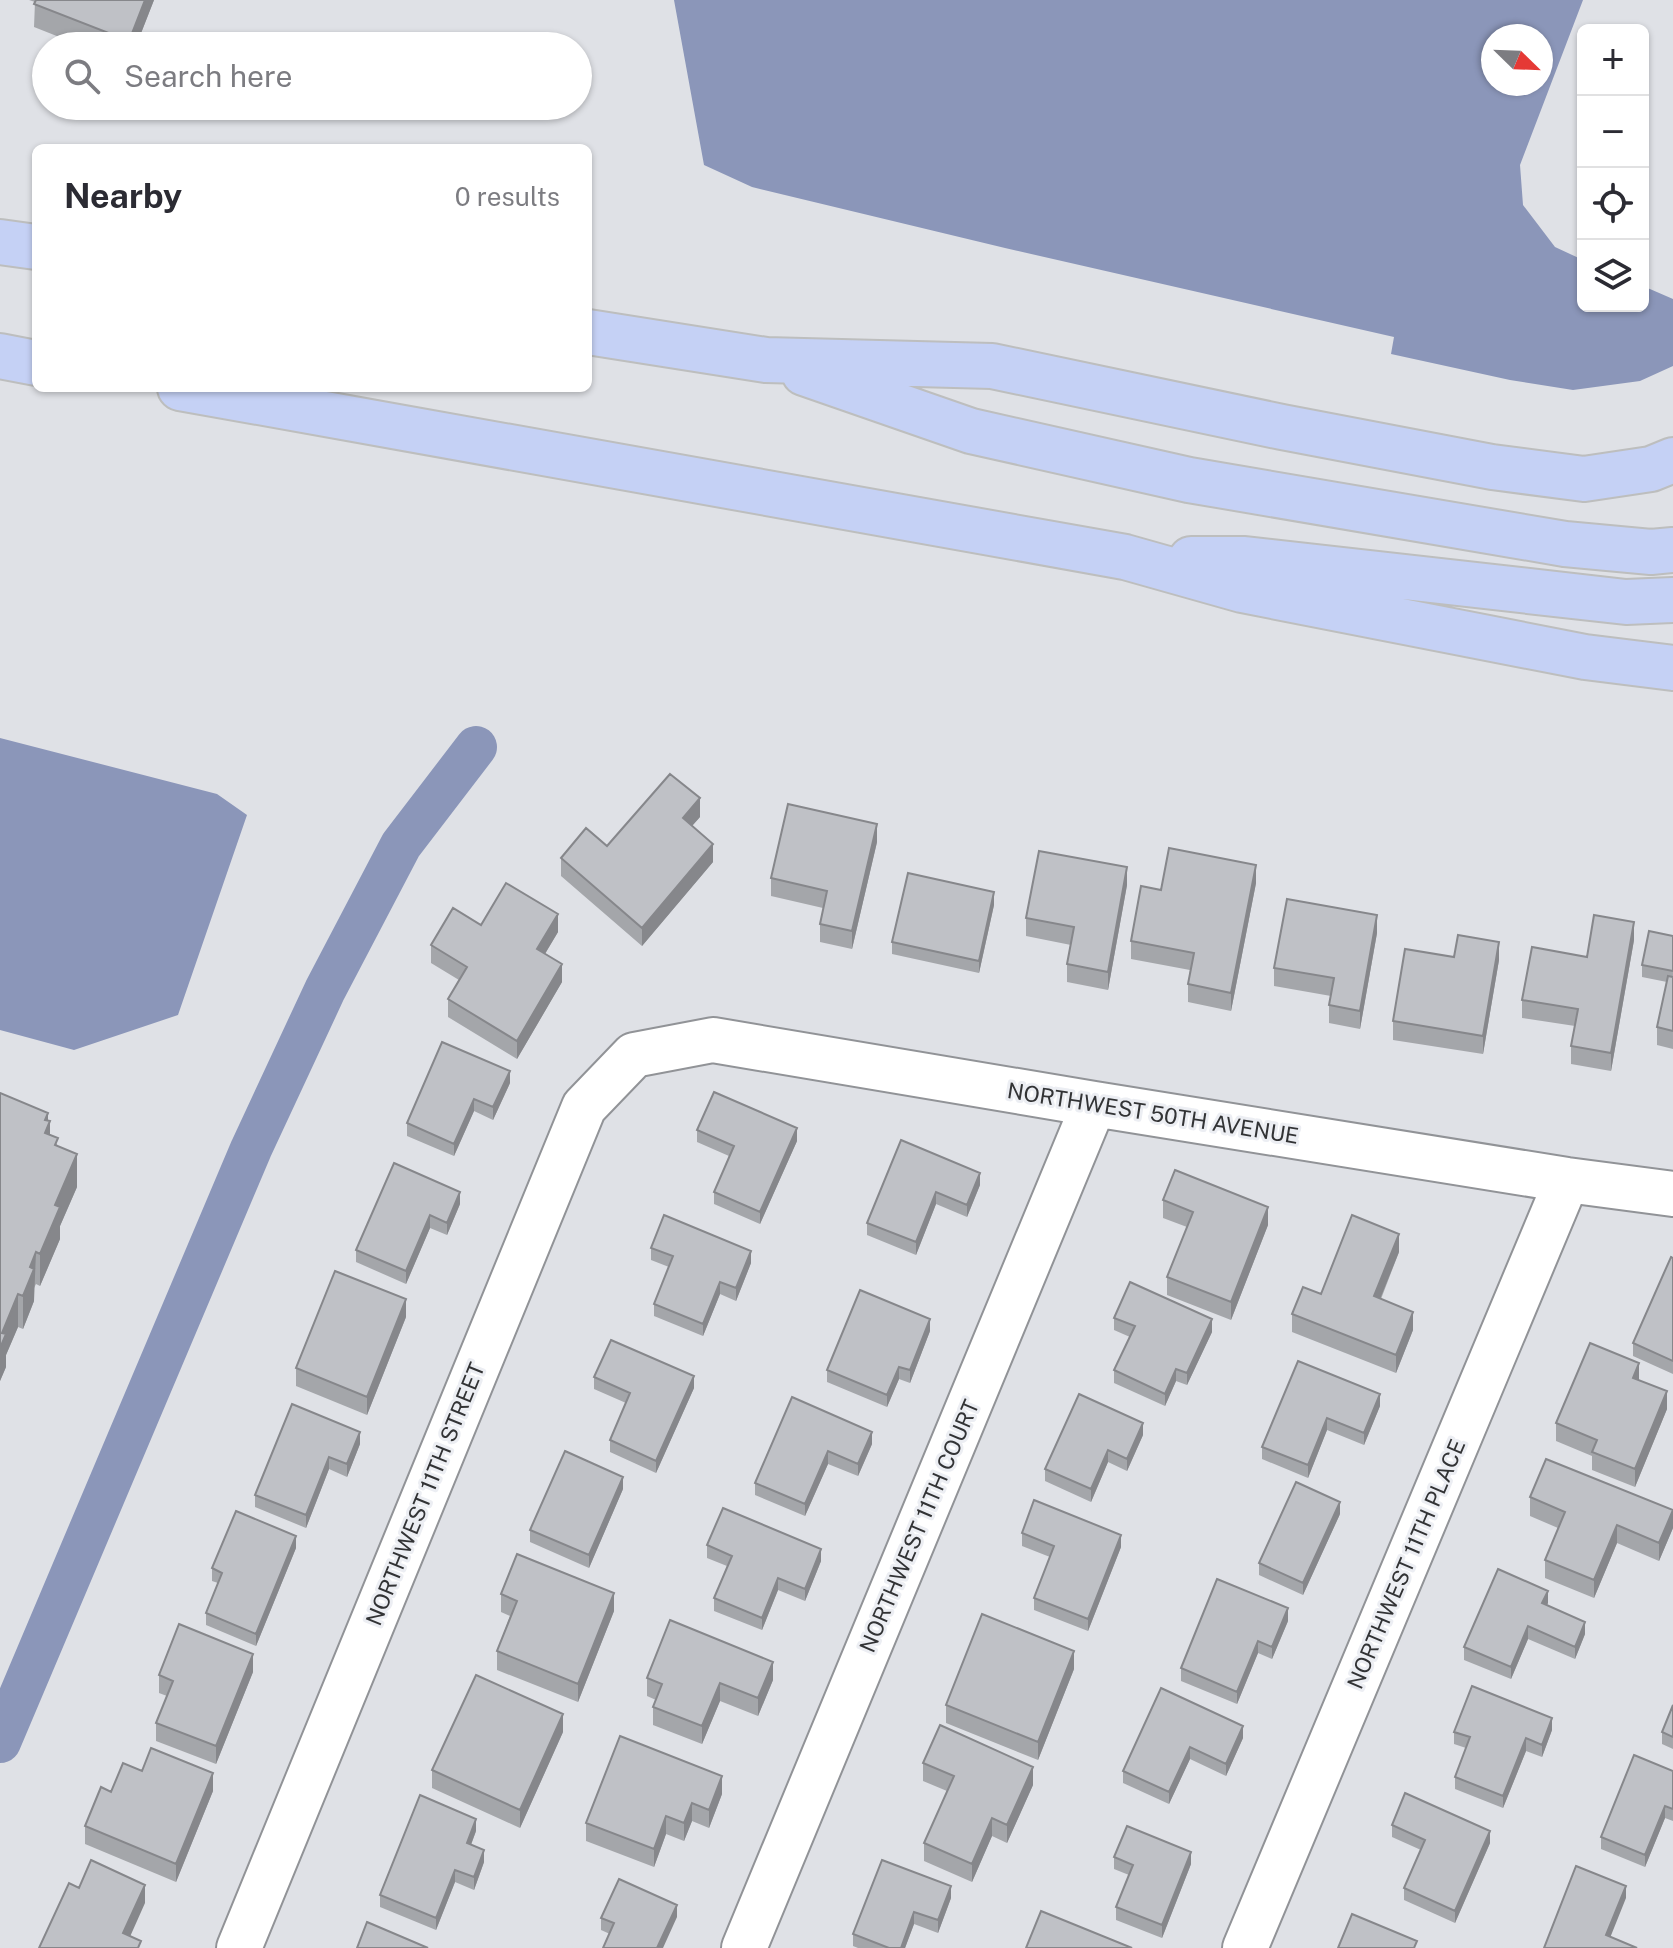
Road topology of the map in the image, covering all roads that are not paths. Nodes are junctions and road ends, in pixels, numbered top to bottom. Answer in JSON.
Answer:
{"nodes":[{"id":1,"x":0,"y":242,"type":"edge"},
{"id":2,"x":32,"y":246,"type":"edge"},
{"id":3,"x":592,"y":333,"type":"edge"},
{"id":4,"x":0,"y":356,"type":"edge"},
{"id":5,"x":766,"y":360,"type":"junction"},
{"id":6,"x":32,"y":362,"type":"edge"},
{"id":7,"x":202,"y":392,"type":"edge"},
{"id":8,"x":1673,"y":460,"type":"edge"},
{"id":9,"x":1673,"y":550,"type":"edge"},
{"id":10,"x":1125,"y":557,"type":"junction"},
{"id":11,"x":1673,"y":600,"type":"edge"},
{"id":12,"x":1673,"y":668,"type":"edge"},
{"id":13,"x":634,"y":1055,"type":"joint"},
{"id":14,"x":1094,"y":1104,"type":"junction"},
{"id":15,"x":1567,"y":1180,"type":"junction"},
{"id":16,"x":1673,"y":1194,"type":"edge"},
{"id":17,"x":239,"y":1948,"type":"edge"},
{"id":18,"x":744,"y":1948,"type":"edge"},
{"id":19,"x":1245,"y":1948,"type":"edge"}],
"edges":[{"from":1,"to":2,"type":"highway"},
{"from":3,"to":5,"type":"highway"},
{"from":4,"to":6,"type":"highway"},
{"from":5,"to":8,"type":"highway"},
{"from":5,"to":9,"type":"highway"},
{"from":7,"to":10,"type":"highway"},
{"from":10,"to":11,"type":"highway"},
{"from":10,"to":12,"type":"highway"},
{"from":13,"to":14,"type":"street","name":"NORTHWEST 50TH AVENUE"},
{"from":13,"to":17,"type":"street","name":"NORTHWEST 11TH STREET"},
{"from":14,"to":15,"type":"street","name":"NORTHWEST 50TH AVENUE"},
{"from":14,"to":18,"type":"street","name":"NORTHWEST 11TH COURT"},
{"from":15,"to":16,"type":"street","name":"NORTHWEST 50TH AVENUE"},
{"from":15,"to":19,"type":"street","name":"NORTHWEST 11TH PLACE"}]}
